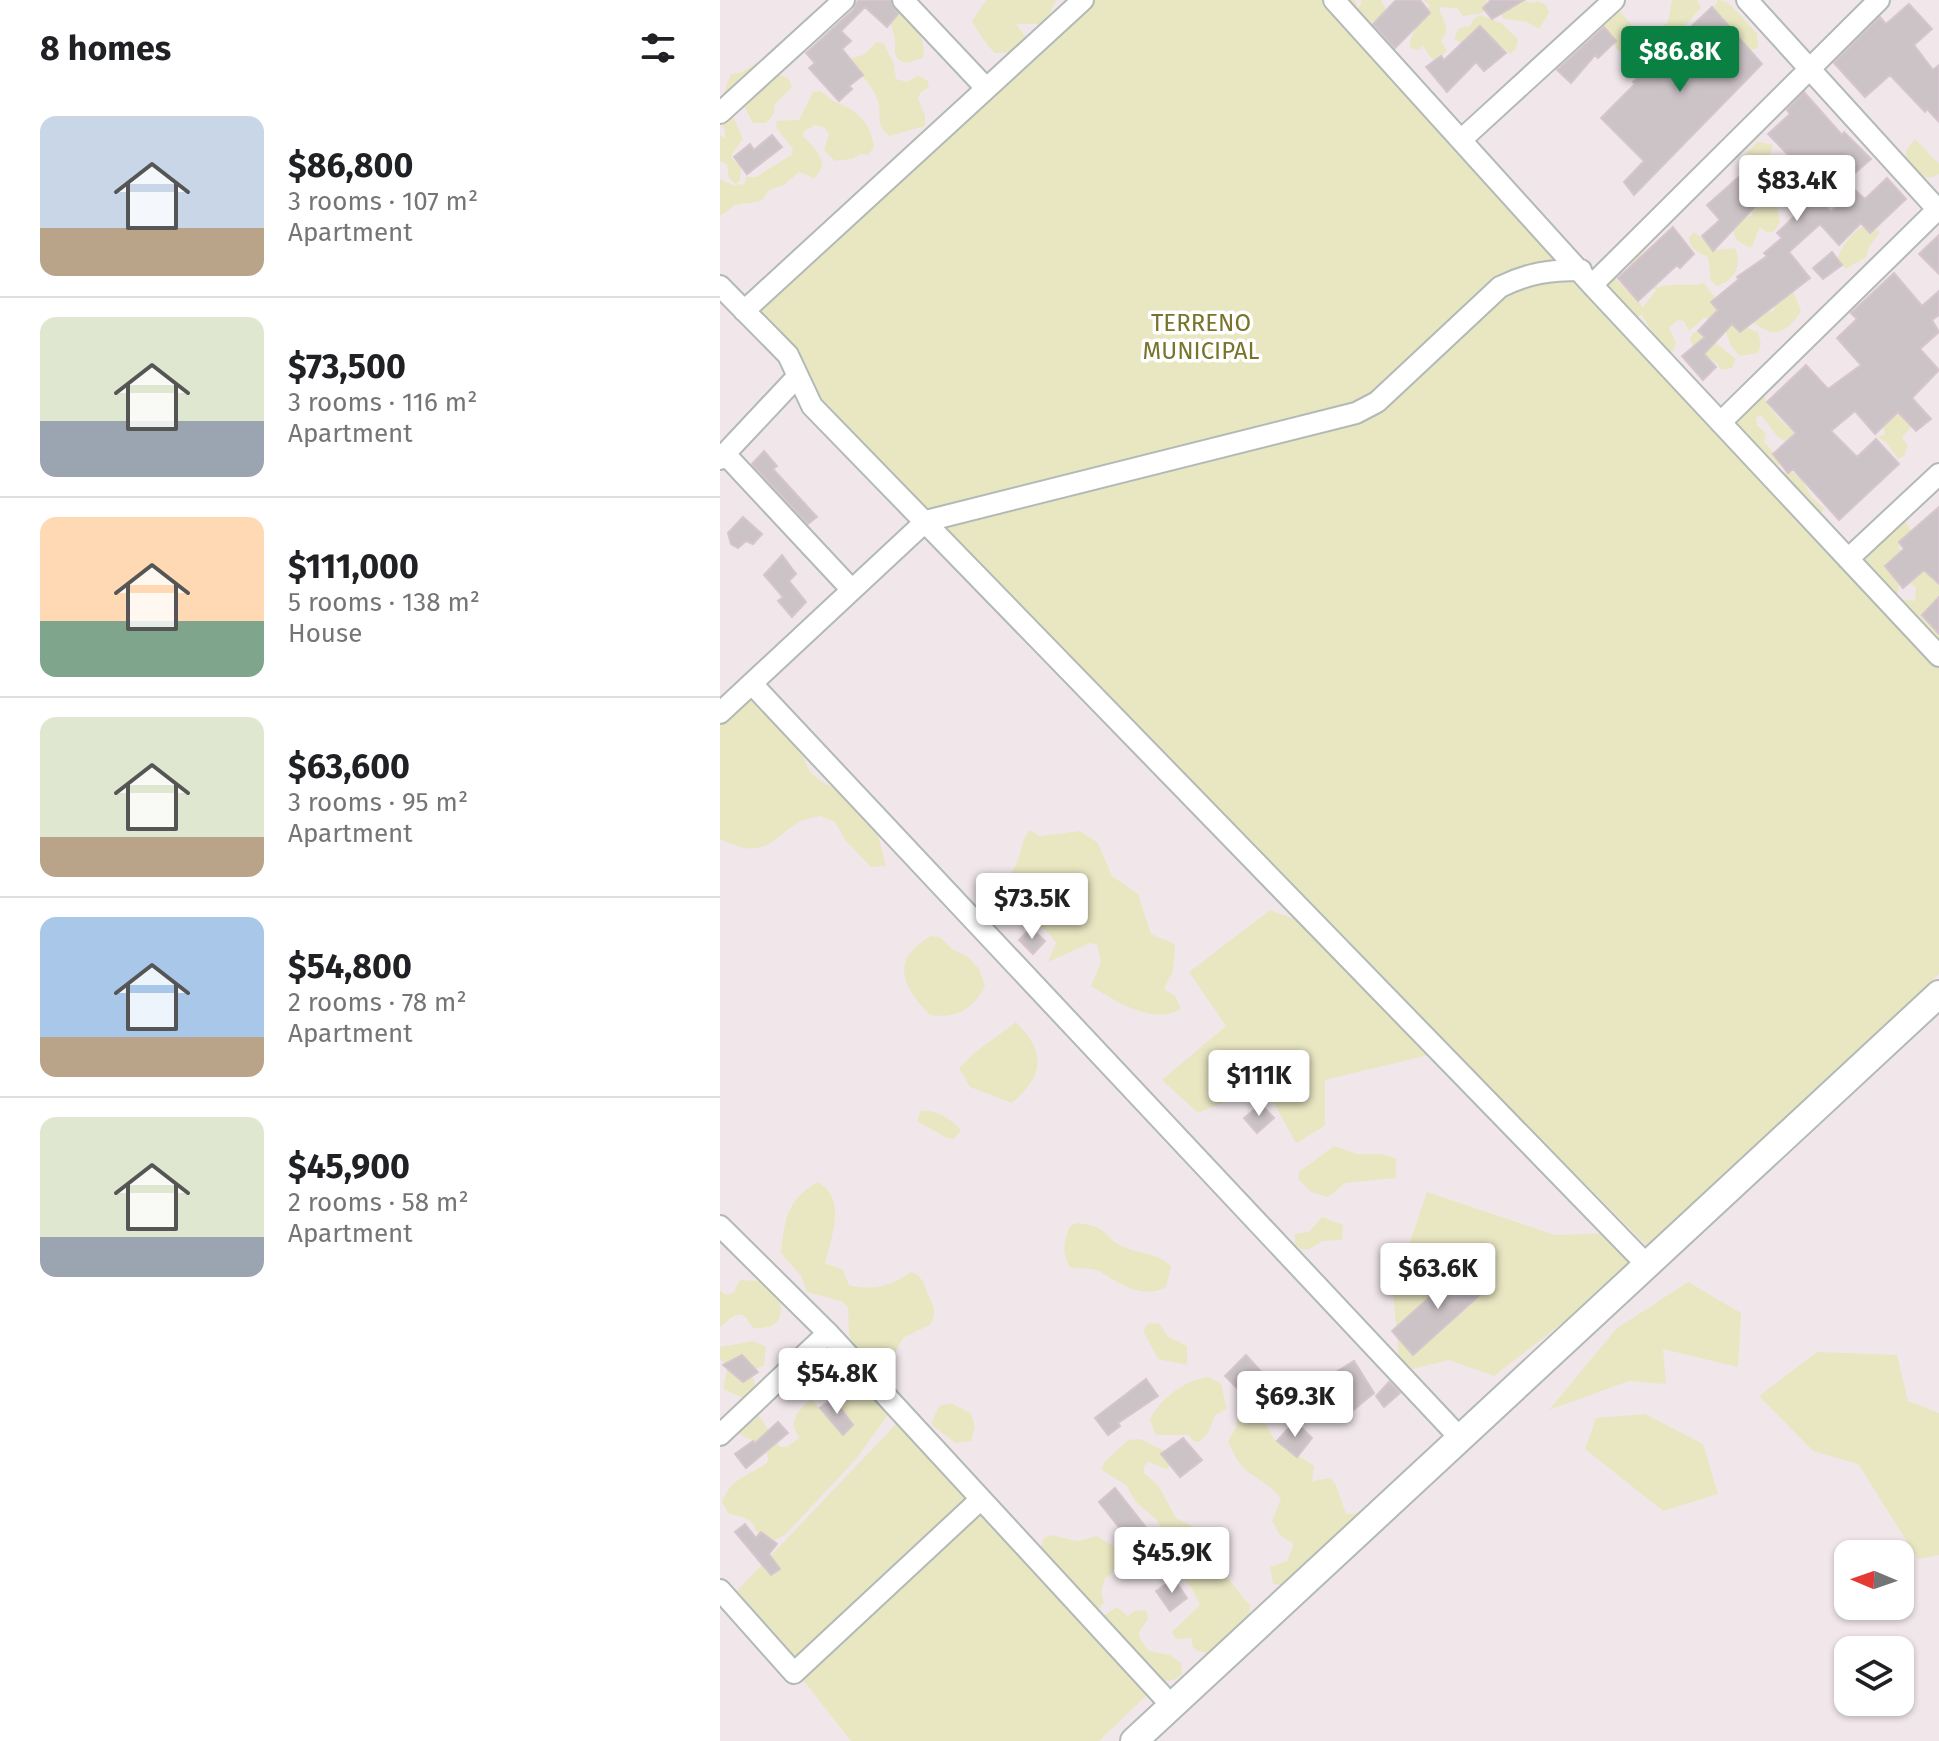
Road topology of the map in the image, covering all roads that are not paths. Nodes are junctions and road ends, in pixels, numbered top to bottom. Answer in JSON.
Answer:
{"nodes":[{"id":1,"x":844,"y":0,"type":"edge"},
{"id":2,"x":903,"y":0,"type":"edge"},
{"id":3,"x":1083,"y":0,"type":"edge"},
{"id":4,"x":1334,"y":0,"type":"edge"},
{"id":5,"x":1614,"y":0,"type":"edge"},
{"id":6,"x":1747,"y":0,"type":"edge"},
{"id":7,"x":1879,"y":0,"type":"edge"},
{"id":8,"x":1811,"y":70,"type":"junction"},
{"id":9,"x":986,"y":88,"type":"junction"},
{"id":10,"x":720,"y":113,"type":"edge"},
{"id":11,"x":1461,"y":140,"type":"junction"},
{"id":12,"x":1938,"y":209,"type":"edge"},
{"id":13,"x":1586,"y":278,"type":"junction"},
{"id":14,"x":720,"y":286,"type":"edge"},
{"id":15,"x":744,"y":311,"type":"junction"},
{"id":16,"x":797,"y":377,"type":"junction"},
{"id":17,"x":1722,"y":421,"type":"junction"},
{"id":18,"x":723,"y":457,"type":"edge"},
{"id":19,"x":1939,"y":474,"type":"edge"},
{"id":20,"x":926,"y":521,"type":"junction"},
{"id":21,"x":1848,"y":559,"type":"junction"},
{"id":22,"x":852,"y":590,"type":"junction"},
{"id":23,"x":1939,"y":656,"type":"edge"},
{"id":24,"x":752,"y":684,"type":"junction"},
{"id":25,"x":722,"y":706,"type":"edge"},
{"id":26,"x":1939,"y":994,"type":"edge"},
{"id":27,"x":720,"y":1226,"type":"edge"},
{"id":28,"x":1647,"y":1265,"type":"junction"},
{"id":29,"x":828,"y":1333,"type":"junction"},
{"id":30,"x":720,"y":1435,"type":"edge"},
{"id":31,"x":1460,"y":1438,"type":"junction"},
{"id":32,"x":981,"y":1499,"type":"junction"},
{"id":33,"x":720,"y":1590,"type":"edge"},
{"id":34,"x":1172,"y":1706,"type":"junction"},
{"id":35,"x":1134,"y":1741,"type":"edge"}],
"edges":[{"from":1,"to":10,"type":"street"},
{"from":2,"to":9,"type":"street"},
{"from":3,"to":9,"type":"street"},
{"from":4,"to":11,"type":"street"},
{"from":5,"to":11,"type":"street"},
{"from":6,"to":8,"type":"street"},
{"from":7,"to":8,"type":"street"},
{"from":8,"to":12,"type":"street"},
{"from":8,"to":13,"type":"street"},
{"from":9,"to":15,"type":"street"},
{"from":11,"to":13,"type":"street"},
{"from":12,"to":17,"type":"street"},
{"from":13,"to":17,"type":"street"},
{"from":13,"to":20,"type":"street"},
{"from":14,"to":15,"type":"street"},
{"from":15,"to":16,"type":"street"},
{"from":16,"to":18,"type":"street"},
{"from":16,"to":20,"type":"street"},
{"from":17,"to":21,"type":"street"},
{"from":18,"to":22,"type":"street"},
{"from":19,"to":21,"type":"street"},
{"from":20,"to":22,"type":"street"},
{"from":20,"to":28,"type":"street"},
{"from":21,"to":23,"type":"street"},
{"from":22,"to":24,"type":"street"},
{"from":24,"to":25,"type":"street"},
{"from":24,"to":31,"type":"street"},
{"from":26,"to":28,"type":"street"},
{"from":27,"to":29,"type":"street"},
{"from":28,"to":31,"type":"street"},
{"from":29,"to":30,"type":"street"},
{"from":29,"to":32,"type":"street"},
{"from":31,"to":34,"type":"street"},
{"from":32,"to":33,"type":"street"},
{"from":32,"to":34,"type":"street"},
{"from":34,"to":35,"type":"street"}]}
